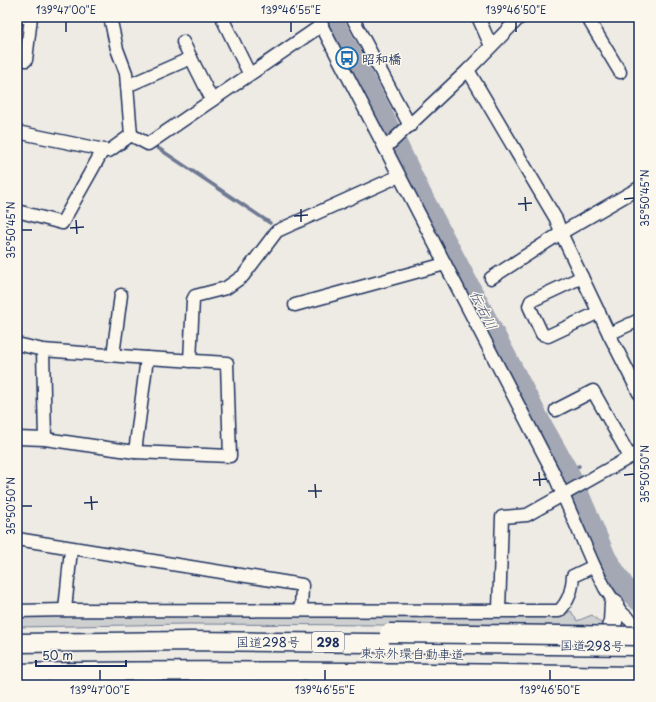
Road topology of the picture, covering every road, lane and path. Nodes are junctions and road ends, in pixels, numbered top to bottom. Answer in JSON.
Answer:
{"nodes":[{"id":1,"x":17,"y":17,"type":"edge"},
{"id":2,"x":30,"y":17,"type":"edge"},
{"id":3,"x":110,"y":17,"type":"edge"},
{"id":4,"x":352,"y":17,"type":"edge"},
{"id":5,"x":478,"y":17,"type":"edge"},
{"id":6,"x":520,"y":17,"type":"edge"},
{"id":7,"x":587,"y":17,"type":"edge"},
{"id":8,"x":222,"y":20,"type":"dead end"},
{"id":9,"x":320,"y":21,"type":"edge"},
{"id":10,"x":183,"y":42,"type":"dead end"},
{"id":11,"x":491,"y":46,"type":"junction"},
{"id":12,"x":191,"y":58,"type":"junction"},
{"id":13,"x":26,"y":60,"type":"dead end"},
{"id":14,"x":468,"y":70,"type":"junction"},
{"id":15,"x":620,"y":72,"type":"dead end"},
{"id":16,"x":249,"y":73,"type":"junction"},
{"id":17,"x":127,"y":86,"type":"junction"},
{"id":18,"x":212,"y":100,"type":"junction"},
{"id":19,"x":408,"y":128,"type":"junction"},
{"id":20,"x":17,"y":132,"type":"edge"},
{"id":21,"x":131,"y":135,"type":"junction"},
{"id":22,"x":387,"y":146,"type":"junction"},
{"id":23,"x":104,"y":150,"type":"junction"},
{"id":24,"x":399,"y":176,"type":"junction"},
{"id":25,"x":639,"y":188,"type":"edge"},
{"id":26,"x":17,"y":211,"type":"edge"},
{"id":27,"x":561,"y":233,"type":"junction"},
{"id":28,"x":445,"y":264,"type":"junction"},
{"id":29,"x":582,"y":277,"type":"junction"},
{"id":30,"x":491,"y":278,"type":"dead end"},
{"id":31,"x":121,"y":295,"type":"dead end"},
{"id":32,"x":295,"y":305,"type":"dead end"},
{"id":33,"x":599,"y":312,"type":"junction"},
{"id":34,"x":639,"y":320,"type":"edge"},
{"id":35,"x":609,"y":334,"type":"junction"},
{"id":36,"x":17,"y":344,"type":"edge"},
{"id":37,"x":43,"y":350,"type":"junction"},
{"id":38,"x":113,"y":355,"type":"junction"},
{"id":39,"x":148,"y":358,"type":"junction"},
{"id":40,"x":190,"y":361,"type":"junction"},
{"id":41,"x":639,"y":393,"type":"edge"},
{"id":42,"x":556,"y":410,"type":"dead end"},
{"id":43,"x":17,"y":438,"type":"edge"},
{"id":44,"x":46,"y":439,"type":"junction"},
{"id":45,"x":135,"y":452,"type":"junction"},
{"id":46,"x":634,"y":454,"type":"edge"},
{"id":47,"x":566,"y":492,"type":"junction"},
{"id":48,"x":17,"y":539,"type":"edge"},
{"id":49,"x":71,"y":549,"type":"junction"},
{"id":50,"x":594,"y":566,"type":"junction"},
{"id":51,"x":614,"y":603,"type":"junction"},
{"id":52,"x":65,"y":610,"type":"junction"},
{"id":53,"x":301,"y":610,"type":"junction"},
{"id":54,"x":499,"y":610,"type":"junction"},
{"id":55,"x":17,"y":611,"type":"edge"},
{"id":56,"x":639,"y":628,"type":"edge"},
{"id":57,"x":639,"y":636,"type":"edge"},
{"id":58,"x":17,"y":638,"type":"edge"},
{"id":59,"x":191,"y":641,"type":"junction"},
{"id":60,"x":100,"y":642,"type":"junction"},
{"id":61,"x":17,"y":643,"type":"edge"},
{"id":62,"x":604,"y":646,"type":"junction"},
{"id":63,"x":639,"y":646,"type":"edge"},
{"id":64,"x":17,"y":652,"type":"edge"},
{"id":65,"x":639,"y":655,"type":"edge"},
{"id":66,"x":17,"y":673,"type":"edge"},
{"id":67,"x":639,"y":676,"type":"edge"},
{"id":68,"x":100,"y":681,"type":"junction"},
{"id":69,"x":189,"y":681,"type":"junction"},
{"id":70,"x":17,"y":684,"type":"edge"},
{"id":71,"x":55,"y":685,"type":"edge"},
{"id":72,"x":248,"y":685,"type":"edge"},
{"id":73,"x":626,"y":685,"type":"edge"}],
"edges":[{"from":1,"to":2,"type":"street"},
{"from":2,"to":13,"type":"street"},
{"from":3,"to":17,"type":"street"},
{"from":4,"to":19,"type":"street"},
{"from":5,"to":11,"type":"street"},
{"from":6,"to":11,"type":"street"},
{"from":7,"to":15,"type":"street"},
{"from":8,"to":16,"type":"street"},
{"from":9,"to":16,"type":"street"},
{"from":9,"to":22,"type":"street"},
{"from":10,"to":12,"type":"street"},
{"from":11,"to":14,"type":"street"},
{"from":12,"to":17,"type":"street"},
{"from":12,"to":18,"type":"street"},
{"from":14,"to":19,"type":"street"},
{"from":14,"to":27,"type":"street"},
{"from":16,"to":18,"type":"street"},
{"from":17,"to":21,"type":"street"},
{"from":18,"to":21,"type":"street"},
{"from":19,"to":22,"type":"street"},
{"from":20,"to":23,"type":"street"},
{"from":21,"to":23,"type":"street"},
{"from":22,"to":24,"type":"street"},
{"from":23,"to":26,"type":"street"},
{"from":24,"to":28,"type":"street"},
{"from":24,"to":40,"type":"street"},
{"from":25,"to":27,"type":"street"},
{"from":27,"to":29,"type":"street"},
{"from":27,"to":30,"type":"street"},
{"from":28,"to":32,"type":"street"},
{"from":28,"to":47,"type":"street"},
{"from":29,"to":33,"type":"street"},
{"from":29,"to":33,"type":"street"},
{"from":31,"to":38,"type":"street"},
{"from":33,"to":35,"type":"street"},
{"from":34,"to":35,"type":"street"},
{"from":35,"to":41,"type":"street"},
{"from":36,"to":37,"type":"street"},
{"from":37,"to":38,"type":"street"},
{"from":37,"to":44,"type":"street"},
{"from":38,"to":39,"type":"street"},
{"from":39,"to":40,"type":"street"},
{"from":39,"to":45,"type":"street"},
{"from":40,"to":45,"type":"street"},
{"from":42,"to":46,"type":"street"},
{"from":43,"to":44,"type":"street"},
{"from":44,"to":45,"type":"street"},
{"from":46,"to":47,"type":"street"},
{"from":47,"to":50,"type":"street"},
{"from":47,"to":54,"type":"street"},
{"from":48,"to":49,"type":"street"},
{"from":49,"to":52,"type":"street"},
{"from":49,"to":53,"type":"street"},
{"from":50,"to":51,"type":"street"},
{"from":50,"to":54,"type":"street"},
{"from":51,"to":56,"type":"street"},
{"from":51,"to":62,"type":"highway"},
{"from":52,"to":53,"type":"street"},
{"from":52,"to":55,"type":"street"},
{"from":53,"to":54,"type":"street"},
{"from":57,"to":59,"type":"highway","bridge":true},
{"from":58,"to":60,"type":"highway","number":"298"},
{"from":59,"to":60,"type":"highway","name":"国道298号","number":"298"},
{"from":59,"to":62,"type":"highway","name":"国道298号","number":"298"},
{"from":60,"to":61,"type":"highway","name":"国道298号","number":"298"},
{"from":62,"to":63,"type":"highway","name":"国道298号","number":"298"},
{"from":64,"to":65,"type":"highway","name":"東京外環自動車道"},
{"from":66,"to":67,"type":"highway","name":"東京外環自動車道"},
{"from":68,"to":69,"type":"highway"},
{"from":68,"to":70,"type":"highway"},
{"from":68,"to":71,"type":"highway"},
{"from":69,"to":72,"type":"highway"},
{"from":69,"to":73,"type":"highway"}]}
